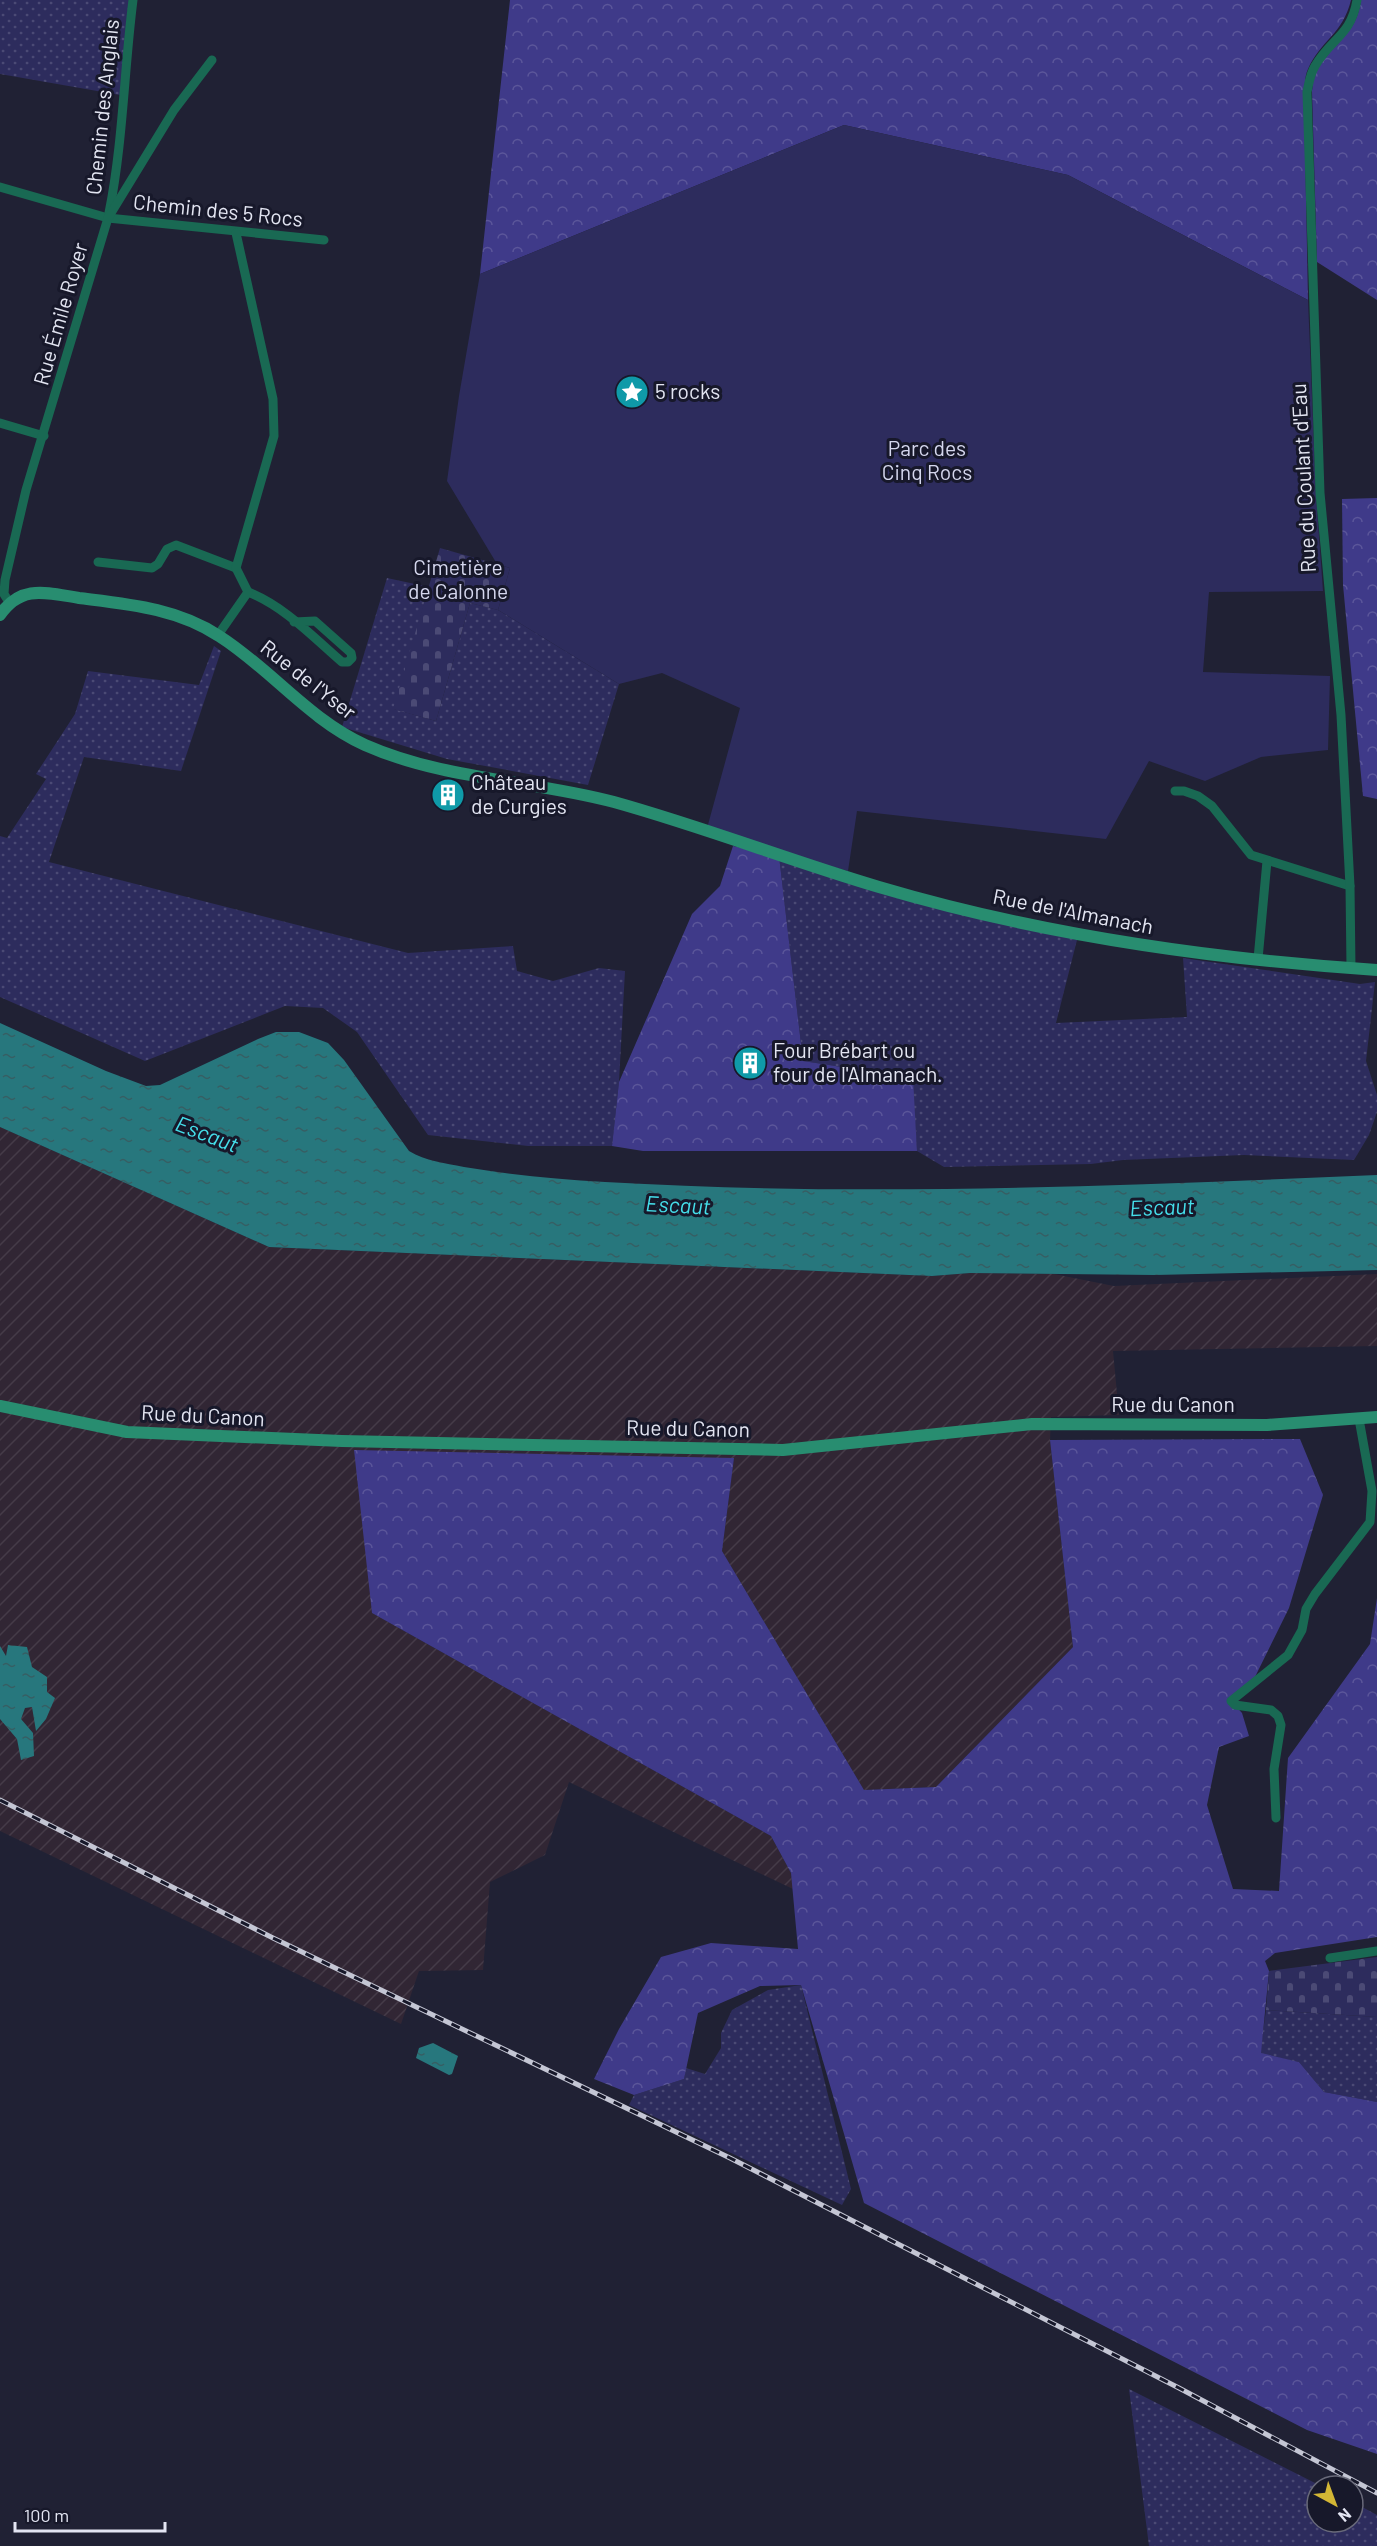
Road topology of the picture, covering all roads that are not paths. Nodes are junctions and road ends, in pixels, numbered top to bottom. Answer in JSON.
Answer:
{"nodes":[{"id":1,"x":133,"y":0,"type":"edge"},
{"id":2,"x":1357,"y":0,"type":"edge"},
{"id":3,"x":212,"y":60,"type":"dead end"},
{"id":4,"x":0,"y":187,"type":"edge"},
{"id":5,"x":108,"y":218,"type":"junction"},
{"id":6,"x":236,"y":232,"type":"junction"},
{"id":7,"x":324,"y":240,"type":"dead end"},
{"id":8,"x":0,"y":423,"type":"edge"},
{"id":9,"x":44,"y":436,"type":"junction"},
{"id":10,"x":98,"y":562,"type":"dead end"},
{"id":11,"x":236,"y":568,"type":"junction"},
{"id":12,"x":248,"y":592,"type":"junction"},
{"id":13,"x":9,"y":602,"type":"junction"},
{"id":14,"x":0,"y":615,"type":"edge"},
{"id":15,"x":294,"y":622,"type":"junction"},
{"id":16,"x":218,"y":635,"type":"junction"},
{"id":17,"x":1175,"y":791,"type":"dead end"},
{"id":18,"x":795,"y":861,"type":"joint"},
{"id":19,"x":1267,"y":861,"type":"junction"},
{"id":20,"x":1350,"y":886,"type":"junction"},
{"id":21,"x":1258,"y":959,"type":"junction"},
{"id":22,"x":1351,"y":968,"type":"junction"},
{"id":23,"x":1377,"y":970,"type":"edge"},
{"id":24,"x":0,"y":1406,"type":"edge"},
{"id":25,"x":1377,"y":1417,"type":"edge"},
{"id":26,"x":1359,"y":1419,"type":"junction"},
{"id":27,"x":1276,"y":1818,"type":"dead end"},
{"id":28,"x":1377,"y":1951,"type":"edge"},
{"id":29,"x":1330,"y":1958,"type":"dead end"}],
"edges":[{"from":1,"to":5,"type":"street","name":"Chemin des Anglais"},
{"from":2,"to":20,"type":"street","name":"Rue du Coulant d'Eau"},
{"from":3,"to":5,"type":"street","name":"Rue Émile Royer"},
{"from":4,"to":5,"type":"street","name":"Chemin des 5 Rocs"},
{"from":5,"to":6,"type":"street","name":"Chemin des 5 Rocs"},
{"from":5,"to":9,"type":"street","name":"Rue Émile Royer"},
{"from":6,"to":7,"type":"street","name":"Chemin des 5 Rocs"},
{"from":6,"to":11,"type":"street"},
{"from":8,"to":9,"type":"street"},
{"from":9,"to":13,"type":"street","name":"Rue Émile Royer"},
{"from":10,"to":11,"type":"street"},
{"from":11,"to":12,"type":"street"},
{"from":12,"to":15,"type":"street"},
{"from":12,"to":16,"type":"street"},
{"from":13,"to":14,"type":"main road"},
{"from":13,"to":16,"type":"main road","name":"Rue de l'Yser"},
{"from":15,"to":15,"type":"street"},
{"from":16,"to":18,"type":"main road","name":"Rue de l'Yser"},
{"from":17,"to":19,"type":"street"},
{"from":18,"to":21,"type":"main road","name":"Rue de l'Almanach"},
{"from":19,"to":20,"type":"street"},
{"from":19,"to":21,"type":"street"},
{"from":20,"to":22,"type":"street","name":"Rue du Coulant d'Eau"},
{"from":21,"to":22,"type":"main road","name":"Rue de l'Almanach"},
{"from":22,"to":23,"type":"main road","name":"Rue de l'Almanach"},
{"from":24,"to":26,"type":"main road","name":"Rue du Canon"},
{"from":25,"to":26,"type":"main road","name":"Rue du Canon"},
{"from":26,"to":27,"type":"street"},
{"from":28,"to":29,"type":"street"}]}
